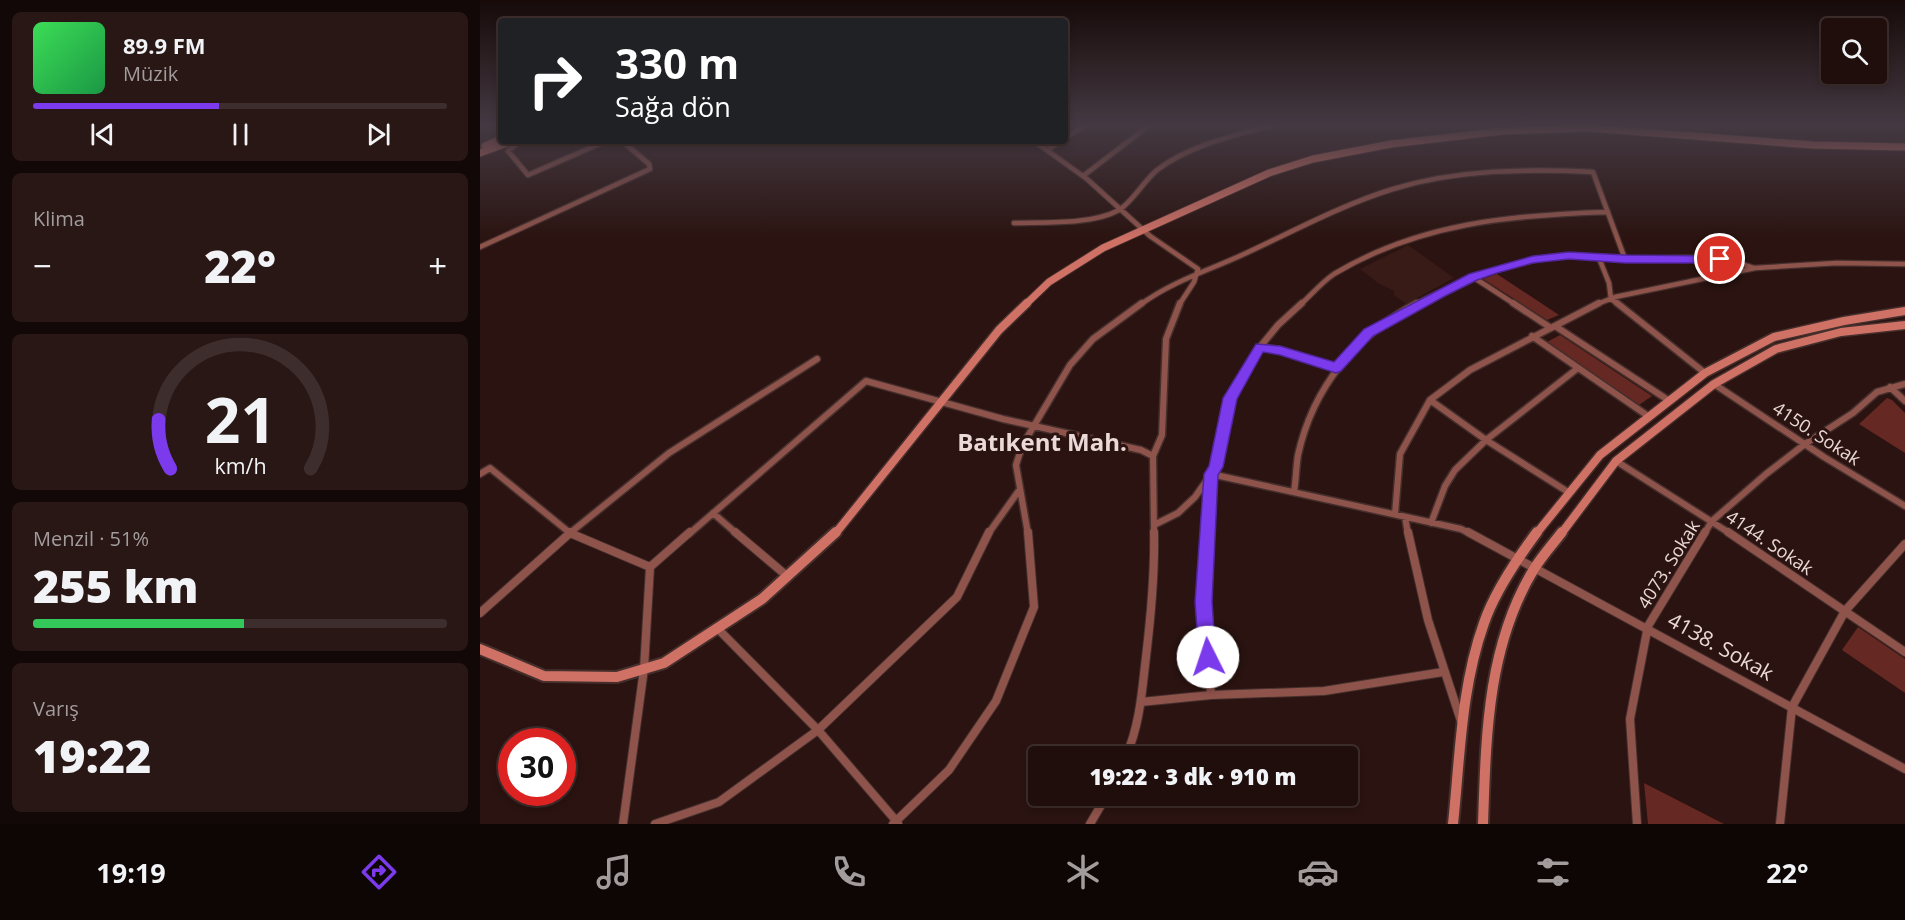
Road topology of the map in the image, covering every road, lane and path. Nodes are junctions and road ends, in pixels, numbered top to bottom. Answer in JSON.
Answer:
{"nodes":[{"id":1,"x":517,"y":162,"type":"edge"},
{"id":2,"x":557,"y":162,"type":"edge"},
{"id":3,"x":647,"y":162,"type":"edge"},
{"id":4,"x":1064,"y":162,"type":"edge"},
{"id":5,"x":1101,"y":162,"type":"edge"},
{"id":6,"x":1168,"y":162,"type":"edge"},
{"id":7,"x":1302,"y":162,"type":"edge"},
{"id":8,"x":1083,"y":176,"type":"junction"},
{"id":9,"x":1120,"y":208,"type":"junction"},
{"id":10,"x":1608,"y":212,"type":"junction"},
{"id":11,"x":1014,"y":224,"type":"dead end"},
{"id":12,"x":1143,"y":230,"type":"junction"},
{"id":13,"x":480,"y":247,"type":"edge"},
{"id":14,"x":1599,"y":258,"type":"junction"},
{"id":15,"x":1625,"y":259,"type":"junction"},
{"id":16,"x":1905,"y":264,"type":"edge"},
{"id":17,"x":1755,"y":268,"type":"junction"},
{"id":18,"x":1198,"y":272,"type":"junction"},
{"id":19,"x":1473,"y":277,"type":"junction"},
{"id":20,"x":1611,"y":299,"type":"junction"},
{"id":21,"x":1905,"y":311,"type":"edge"},
{"id":22,"x":1905,"y":325,"type":"edge"},
{"id":23,"x":1553,"y":327,"type":"junction"},
{"id":24,"x":1532,"y":336,"type":"junction"},
{"id":25,"x":1260,"y":347,"type":"junction"},
{"id":26,"x":817,"y":359,"type":"dead end"},
{"id":27,"x":1336,"y":368,"type":"junction"},
{"id":28,"x":1578,"y":368,"type":"junction"},
{"id":29,"x":1706,"y":373,"type":"junction"},
{"id":30,"x":1714,"y":384,"type":"junction"},
{"id":31,"x":1905,"y":384,"type":"edge"},
{"id":32,"x":1890,"y":387,"type":"junction"},
{"id":33,"x":1430,"y":400,"type":"junction"},
{"id":34,"x":1668,"y":400,"type":"junction"},
{"id":35,"x":1905,"y":401,"type":"edge"},
{"id":36,"x":940,"y":404,"type":"junction"},
{"id":37,"x":1648,"y":416,"type":"junction"},
{"id":38,"x":1032,"y":428,"type":"junction"},
{"id":39,"x":1486,"y":440,"type":"junction"},
{"id":40,"x":1805,"y":444,"type":"junction"},
{"id":41,"x":1153,"y":456,"type":"junction"},
{"id":42,"x":1616,"y":461,"type":"junction"},
{"id":43,"x":480,"y":474,"type":"edge"},
{"id":44,"x":1211,"y":474,"type":"junction"},
{"id":45,"x":1020,"y":489,"type":"junction"},
{"id":46,"x":1294,"y":492,"type":"junction"},
{"id":47,"x":1568,"y":492,"type":"junction"},
{"id":48,"x":1905,"y":506,"type":"edge"},
{"id":49,"x":713,"y":513,"type":"junction"},
{"id":50,"x":1395,"y":514,"type":"junction"},
{"id":51,"x":1405,"y":517,"type":"junction"},
{"id":52,"x":1712,"y":521,"type":"junction"},
{"id":53,"x":1431,"y":523,"type":"junction"},
{"id":54,"x":1154,"y":525,"type":"junction"},
{"id":55,"x":570,"y":533,"type":"junction"},
{"id":56,"x":1905,"y":544,"type":"edge"},
{"id":57,"x":1517,"y":559,"type":"junction"},
{"id":58,"x":650,"y":567,"type":"junction"},
{"id":59,"x":1534,"y":569,"type":"junction"},
{"id":60,"x":788,"y":576,"type":"junction"},
{"id":61,"x":1845,"y":611,"type":"junction"},
{"id":62,"x":480,"y":614,"type":"edge"},
{"id":63,"x":1647,"y":626,"type":"junction"},
{"id":64,"x":717,"y":628,"type":"junction"},
{"id":65,"x":480,"y":649,"type":"edge"},
{"id":66,"x":1905,"y":652,"type":"edge"},
{"id":67,"x":644,"y":669,"type":"junction"},
{"id":68,"x":1443,"y":672,"type":"junction"},
{"id":69,"x":1211,"y":695,"type":"junction"},
{"id":70,"x":1141,"y":702,"type":"junction"},
{"id":71,"x":1792,"y":707,"type":"junction"},
{"id":72,"x":1463,"y":727,"type":"junction"},
{"id":73,"x":818,"y":730,"type":"junction"},
{"id":74,"x":1131,"y":746,"type":"edge"},
{"id":75,"x":1905,"y":769,"type":"edge"},
{"id":76,"x":1101,"y":806,"type":"edge"},
{"id":77,"x":896,"y":823,"type":"edge"},
{"id":78,"x":623,"y":824,"type":"edge"},
{"id":79,"x":655,"y":824,"type":"edge"},
{"id":80,"x":1090,"y":824,"type":"edge"},
{"id":81,"x":1453,"y":824,"type":"edge"},
{"id":82,"x":1483,"y":824,"type":"edge"},
{"id":83,"x":1637,"y":824,"type":"edge"},
{"id":84,"x":1780,"y":824,"type":"edge"}],
"edges":[{"from":1,"to":2,"type":"street"},
{"from":3,"to":13,"type":"street"},
{"from":4,"to":8,"type":"street"},
{"from":5,"to":8,"type":"street"},
{"from":6,"to":9,"type":"street"},
{"from":7,"to":12,"type":"street"},
{"from":8,"to":9,"type":"street"},
{"from":9,"to":11,"type":"street"},
{"from":9,"to":12,"type":"street"},
{"from":10,"to":15,"type":"street"},
{"from":10,"to":18,"type":"street"},
{"from":10,"to":25,"type":"street"},
{"from":12,"to":18,"type":"street"},
{"from":12,"to":36,"type":"street"},
{"from":14,"to":15,"type":"street"},
{"from":14,"to":19,"type":"street"},
{"from":14,"to":20,"type":"street"},
{"from":15,"to":17,"type":"street"},
{"from":16,"to":17,"type":"street"},
{"from":17,"to":20,"type":"street"},
{"from":18,"to":38,"type":"street"},
{"from":18,"to":41,"type":"street"},
{"from":19,"to":23,"type":"street"},
{"from":19,"to":27,"type":"street"},
{"from":20,"to":23,"type":"street"},
{"from":20,"to":29,"type":"street"},
{"from":21,"to":29,"type":"street"},
{"from":22,"to":30,"type":"street"},
{"from":23,"to":24,"type":"street"},
{"from":23,"to":34,"type":"street"},
{"from":24,"to":28,"type":"street"},
{"from":24,"to":33,"type":"street"},
{"from":25,"to":27,"type":"street"},
{"from":25,"to":44,"type":"street"},
{"from":26,"to":55,"type":"street"},
{"from":27,"to":46,"type":"street"},
{"from":28,"to":37,"type":"street"},
{"from":28,"to":39,"type":"street"},
{"from":29,"to":34,"type":"street"},
{"from":30,"to":40,"type":"street","name":"4150. Sokak"},
{"from":30,"to":42,"type":"street"},
{"from":31,"to":32,"type":"street","name":"4073. Sokak"},
{"from":32,"to":35,"type":"street"},
{"from":32,"to":40,"type":"street","name":"4073. Sokak"},
{"from":33,"to":39,"type":"street"},
{"from":33,"to":50,"type":"street"},
{"from":34,"to":37,"type":"street"},
{"from":36,"to":38,"type":"street"},
{"from":36,"to":49,"type":"street"},
{"from":36,"to":60,"type":"street"},
{"from":37,"to":47,"type":"street"},
{"from":38,"to":41,"type":"street"},
{"from":38,"to":45,"type":"street"},
{"from":39,"to":47,"type":"street"},
{"from":39,"to":53,"type":"street"},
{"from":40,"to":48,"type":"street","name":"4150. Sokak"},
{"from":40,"to":52,"type":"street","name":"4073. Sokak"},
{"from":41,"to":54,"type":"street"},
{"from":42,"to":52,"type":"street","name":"4144. Sokak"},
{"from":42,"to":59,"type":"street"},
{"from":43,"to":55,"type":"street"},
{"from":44,"to":46,"type":"street","name":"4138. Sokak"},
{"from":44,"to":54,"type":"street"},
{"from":44,"to":69,"type":"street"},
{"from":45,"to":73,"type":"street"},
{"from":45,"to":77,"type":"street"},
{"from":46,"to":50,"type":"street","name":"4138. Sokak"},
{"from":47,"to":57,"type":"street"},
{"from":49,"to":58,"type":"street"},
{"from":49,"to":60,"type":"street"},
{"from":50,"to":51,"type":"street","name":"4138. Sokak"},
{"from":51,"to":53,"type":"street","name":"4138. Sokak"},
{"from":51,"to":68,"type":"street"},
{"from":52,"to":61,"type":"street","name":"4144. Sokak"},
{"from":52,"to":63,"type":"street","name":"4073. Sokak"},
{"from":53,"to":57,"type":"street","name":"4138. Sokak"},
{"from":54,"to":70,"type":"street"},
{"from":55,"to":58,"type":"street"},
{"from":55,"to":62,"type":"street"},
{"from":56,"to":61,"type":"street"},
{"from":57,"to":59,"type":"street","name":"4138. Sokak"},
{"from":57,"to":72,"type":"street"},
{"from":58,"to":67,"type":"street"},
{"from":59,"to":63,"type":"street","name":"4138. Sokak"},
{"from":59,"to":82,"type":"street"},
{"from":60,"to":64,"type":"street"},
{"from":61,"to":66,"type":"street","name":"4144. Sokak"},
{"from":61,"to":71,"type":"street"},
{"from":63,"to":71,"type":"street","name":"4138. Sokak"},
{"from":63,"to":83,"type":"street","name":"4073. Sokak"},
{"from":64,"to":67,"type":"street"},
{"from":64,"to":73,"type":"street"},
{"from":65,"to":67,"type":"street"},
{"from":67,"to":78,"type":"street"},
{"from":68,"to":69,"type":"street"},
{"from":68,"to":72,"type":"street"},
{"from":69,"to":70,"type":"street"},
{"from":70,"to":74,"type":"street"},
{"from":71,"to":75,"type":"street","name":"4138. Sokak"},
{"from":71,"to":84,"type":"street"},
{"from":72,"to":81,"type":"street"},
{"from":73,"to":77,"type":"street"},
{"from":73,"to":79,"type":"street"},
{"from":76,"to":80,"type":"street"}]}
